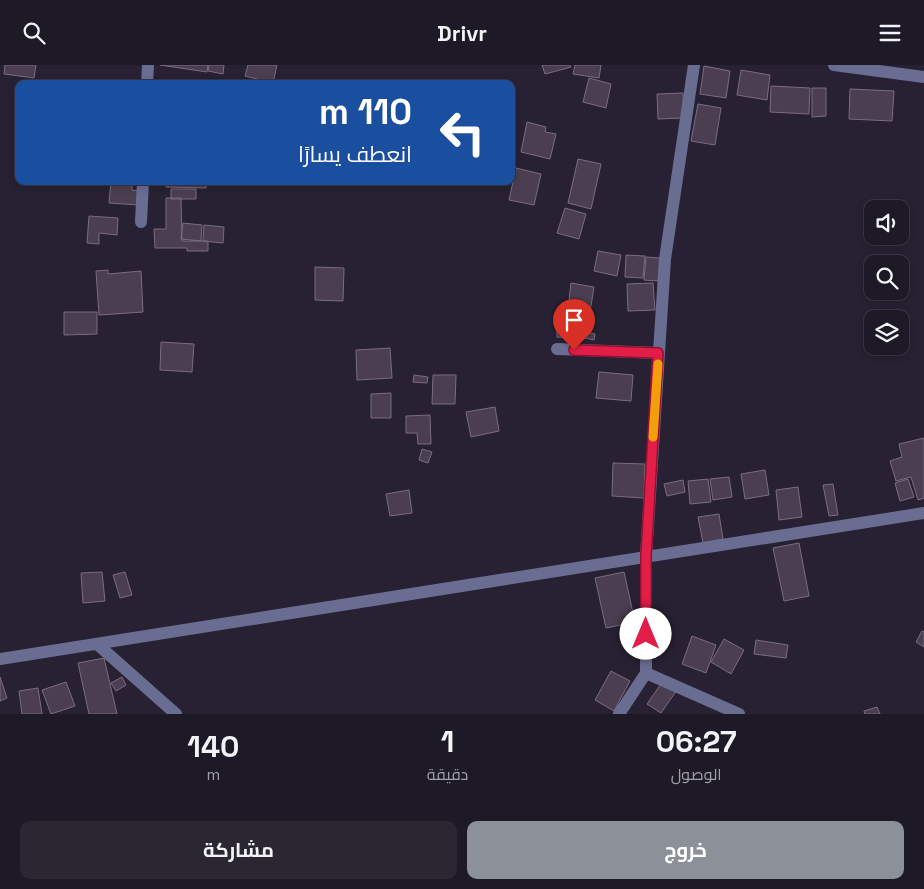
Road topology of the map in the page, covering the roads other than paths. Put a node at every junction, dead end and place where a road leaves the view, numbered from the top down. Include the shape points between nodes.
1 (148, 65) edge
2 (694, 65) edge
3 (834, 65) edge
4 (924, 77) edge
5 (148, 80) edge
6 (143, 185) edge
7 (141, 222) dead end
8 (556, 349) dead end
9 (658, 353) junction
10 (924, 513) edge
11 (646, 556) junction
12 (97, 644) junction
13 (0, 659) edge
14 (646, 673) junction
15 (176, 714) edge
16 (619, 714) edge
17 (739, 714) edge

1 - 5 street
2 - 9 street via 665,259
3 - 4 street
6 - 7 street
8 - 9 street
9 - 11 street
10 - 11 street
11 - 12 street
11 - 14 street
12 - 13 street
12 - 15 street
14 - 16 street
14 - 17 street

